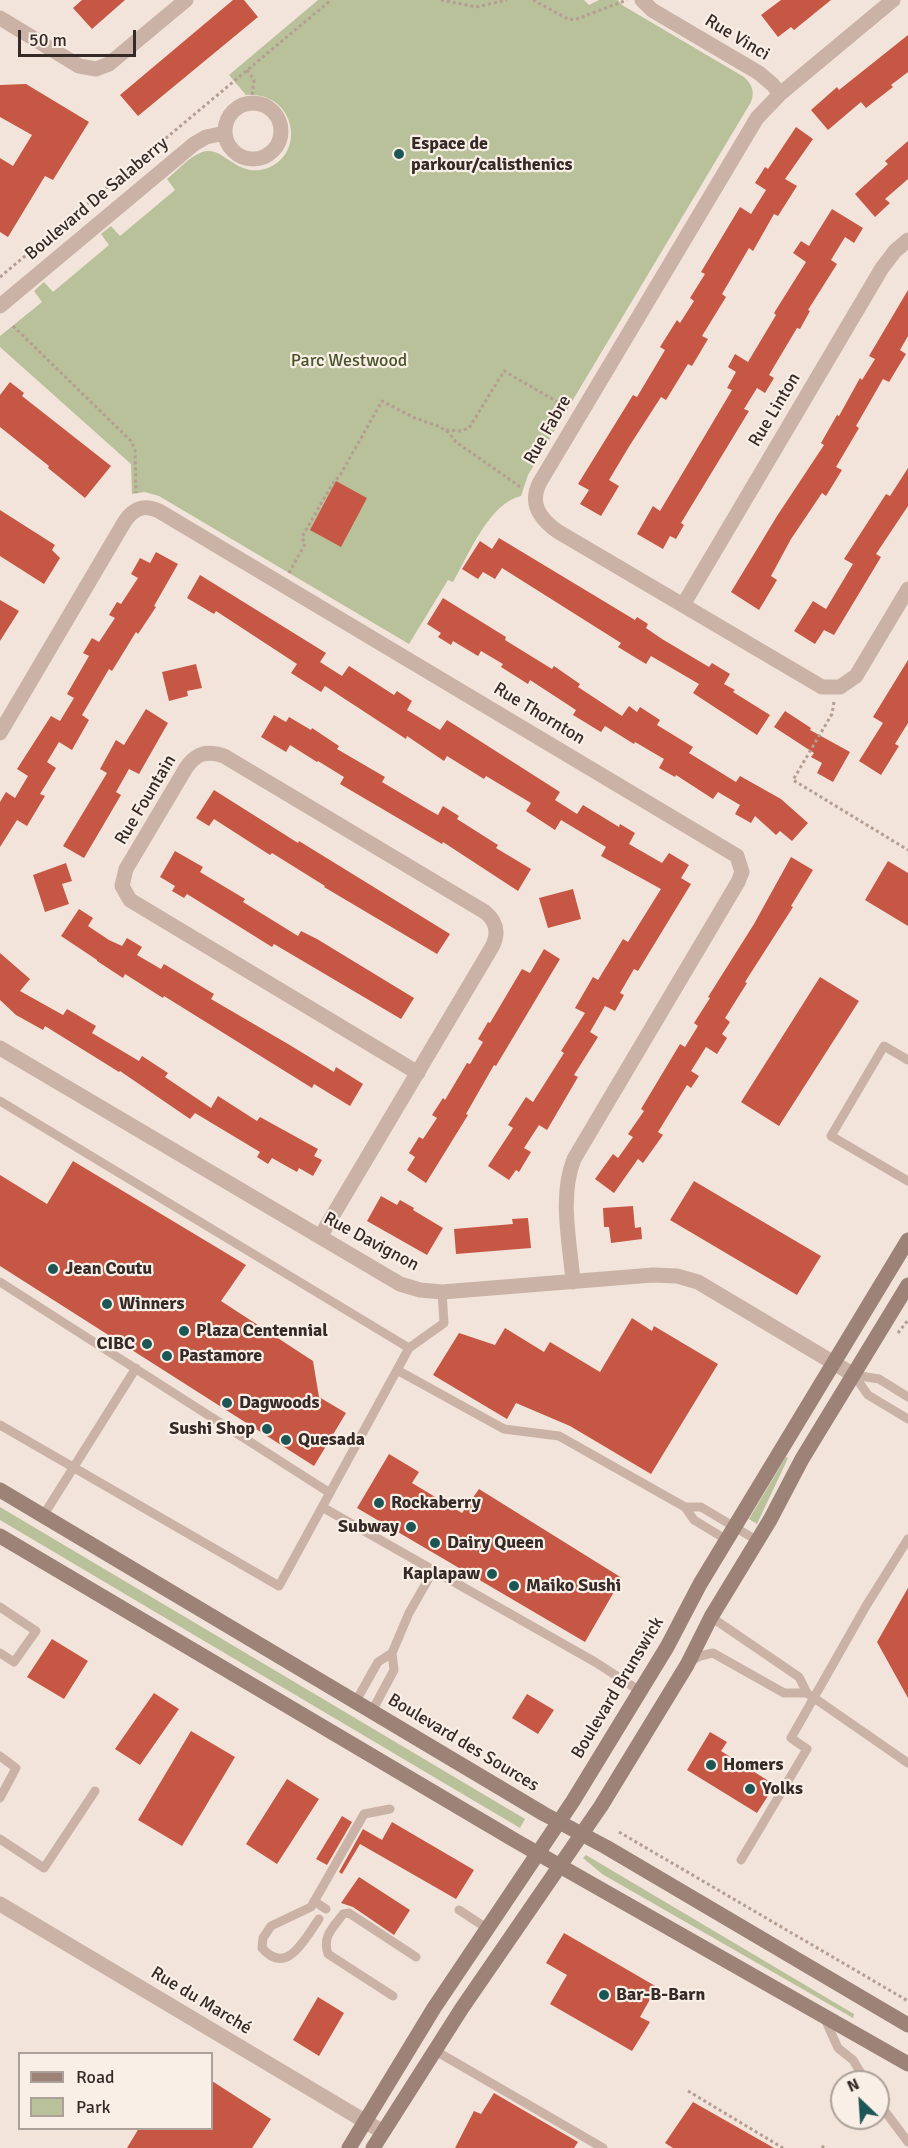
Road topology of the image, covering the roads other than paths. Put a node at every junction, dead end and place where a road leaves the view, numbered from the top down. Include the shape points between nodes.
1 (186, 0) edge
2 (642, 0) edge
3 (893, 0) edge
4 (0, 18) edge
5 (780, 94) junction
6 (225, 133) junction
7 (908, 240) edge
8 (0, 306) edge
9 (908, 589) edge
10 (683, 605) junction
11 (0, 733) edge
12 (0, 1048) edge
13 (908, 1060) edge
14 (418, 1073) junction
15 (0, 1101) edge
16 (908, 1181) edge
17 (320, 1237) junction
18 (908, 1240) edge
19 (0, 1282) edge
20 (573, 1282) junction
21 (908, 1286) edge
22 (442, 1292) junction
23 (409, 1348) junction
24 (833, 1362) junction
25 (136, 1368) junction
26 (398, 1370) junction
27 (854, 1375) junction
28 (908, 1397) edge
29 (908, 1419) edge
30 (0, 1425) edge
31 (73, 1467) junction
32 (0, 1491) edge
33 (330, 1493) junction
34 (322, 1507) junction
35 (685, 1507) junction
36 (43, 1516) junction
37 (731, 1534) junction
38 (0, 1536) edge
39 (908, 1539) edge
40 (758, 1541) junction
41 (433, 1571) junction
42 (0, 1607) edge
43 (711, 1617) junction
44 (0, 1653) edge
45 (392, 1653) junction
46 (687, 1665) junction
47 (640, 1690) junction
48 (811, 1695) junction
49 (356, 1701) junction
50 (372, 1711) junction
51 (0, 1756) edge
52 (908, 1763) edge
53 (95, 1791) dead end
54 (0, 1798) edge
55 (390, 1809) dead end
56 (559, 1822) junction
57 (582, 1835) junction
58 (0, 1839) edge
59 (538, 1854) junction
60 (741, 1860) dead end
61 (560, 1865) junction
62 (314, 1901) junction
63 (0, 1904) edge
64 (326, 1908) dead end
65 (459, 1910) dead end
66 (319, 1919) dead end
67 (488, 1929) junction
68 (416, 1957) dead end
69 (393, 1996) dead end
70 (823, 2015) junction
71 (908, 2025) edge
72 (434, 2050) junction
73 (908, 2064) edge
74 (859, 2070) edge
75 (890, 2118) edge
76 (365, 2122) junction
77 (383, 2132) junction
78 (908, 2142) edge
79 (350, 2148) edge
80 (373, 2148) edge
81 (603, 2148) edge

1 - 4 street via 108,64 96,69 79,66
2 - 5 street, Rue Vinci via 652,10 759,73
3 - 5 street, Rue Fabre
5 - 10 street, Rue Fabre via 750,128 535,493 537,511 556,531
6 - 6 street via 230,115 251,104 263,105 277,116 281,134 266,156 248,159 232,150
6 - 8 street, Boulevard De Salaberry via 194,144
7 - 10 street, Rue Linton via 882,268
9 - 10 street, Rue Fabre via 856,676 835,688 814,684
11 - 20 street, Rue Thornton via 125,521 136,509 148,507 737,856 742,872 738,882 574,1159 567,1190
12 - 17 street, Rue Davignon
13 - 16 lane via 884,1046 831,1136
14 - 14 street, Rue Fountain via 496,940 497,929 491,917 224,756 206,752 196,756 126,869 122,886 130,900
14 - 17 street, Rue Fountain
15 - 23 lane
17 - 22 street, Rue Davignon via 400,1284
18 - 24 main road, Boulevard Brunswick
19 - 25 lane
20 - 22 street, Rue Davignon
20 - 24 street, Rue Davignon via 653,1275 684,1277 727,1298
21 - 27 main road
22 - 23 lane via 444,1323
23 - 26 lane
24 - 27 street, Rue Davignon
24 - 37 main road, Boulevard Brunswick
25 - 31 lane
25 - 33 lane
26 - 33 lane
26 - 35 lane via 504,1429 559,1436
27 - 28 lane via 879,1379
27 - 29 lane via 868,1395
27 - 40 main road
30 - 31 lane
31 - 34 lane via 279,1586
31 - 36 lane
32 - 36 main road, Boulevard des Sources
33 - 34 lane
34 - 41 lane
35 - 37 lane via 694,1520
35 - 37 lane via 701,1507
36 - 49 main road, Boulevard des Sources
37 - 40 lane
37 - 47 main road, Boulevard Brunswick
38 - 59 main road
39 - 48 lane
40 - 43 main road
41 - 45 lane via 408,1613
41 - 47 lane
42 - 44 lane via 36,1631 14,1662
43 - 46 main road
43 - 48 lane via 800,1677
45 - 49 lane via 378,1662
45 - 50 lane via 394,1670
46 - 48 lane via 713,1653 784,1693
46 - 57 main road
47 - 56 main road, Boulevard Brunswick
48 - 52 lane
48 - 60 lane via 791,1738 807,1749
49 - 50 main road, Boulevard des Sources
50 - 56 main road, Boulevard des Sources
51 - 54 lane via 16,1768
53 - 58 lane via 44,1868
55 - 62 lane via 364,1814
56 - 57 main road, Boulevard des Sources
56 - 59 main road, Boulevard Brunswick
57 - 61 main road
57 - 71 main road, Boulevard des Sources
59 - 61 main road
59 - 67 main road, Boulevard Brunswick
61 - 70 main road
61 - 72 main road
62 - 64 lane
62 - 66 lane via 311,1907 271,1926 262,1948 277,1959 293,1955
63 - 76 street, Rue du Marché
65 - 67 lane
67 - 76 main road, Boulevard Brunswick via 434,2008
68 - 69 lane via 349,1913 343,1914 326,1937 328,1954
70 - 73 main road
70 - 74 lane via 838,2048
72 - 77 main road
72 - 81 lane
75 - 78 lane
76 - 77 street, Rue du Marché
76 - 79 main road, Boulevard Brunswick
77 - 80 main road

